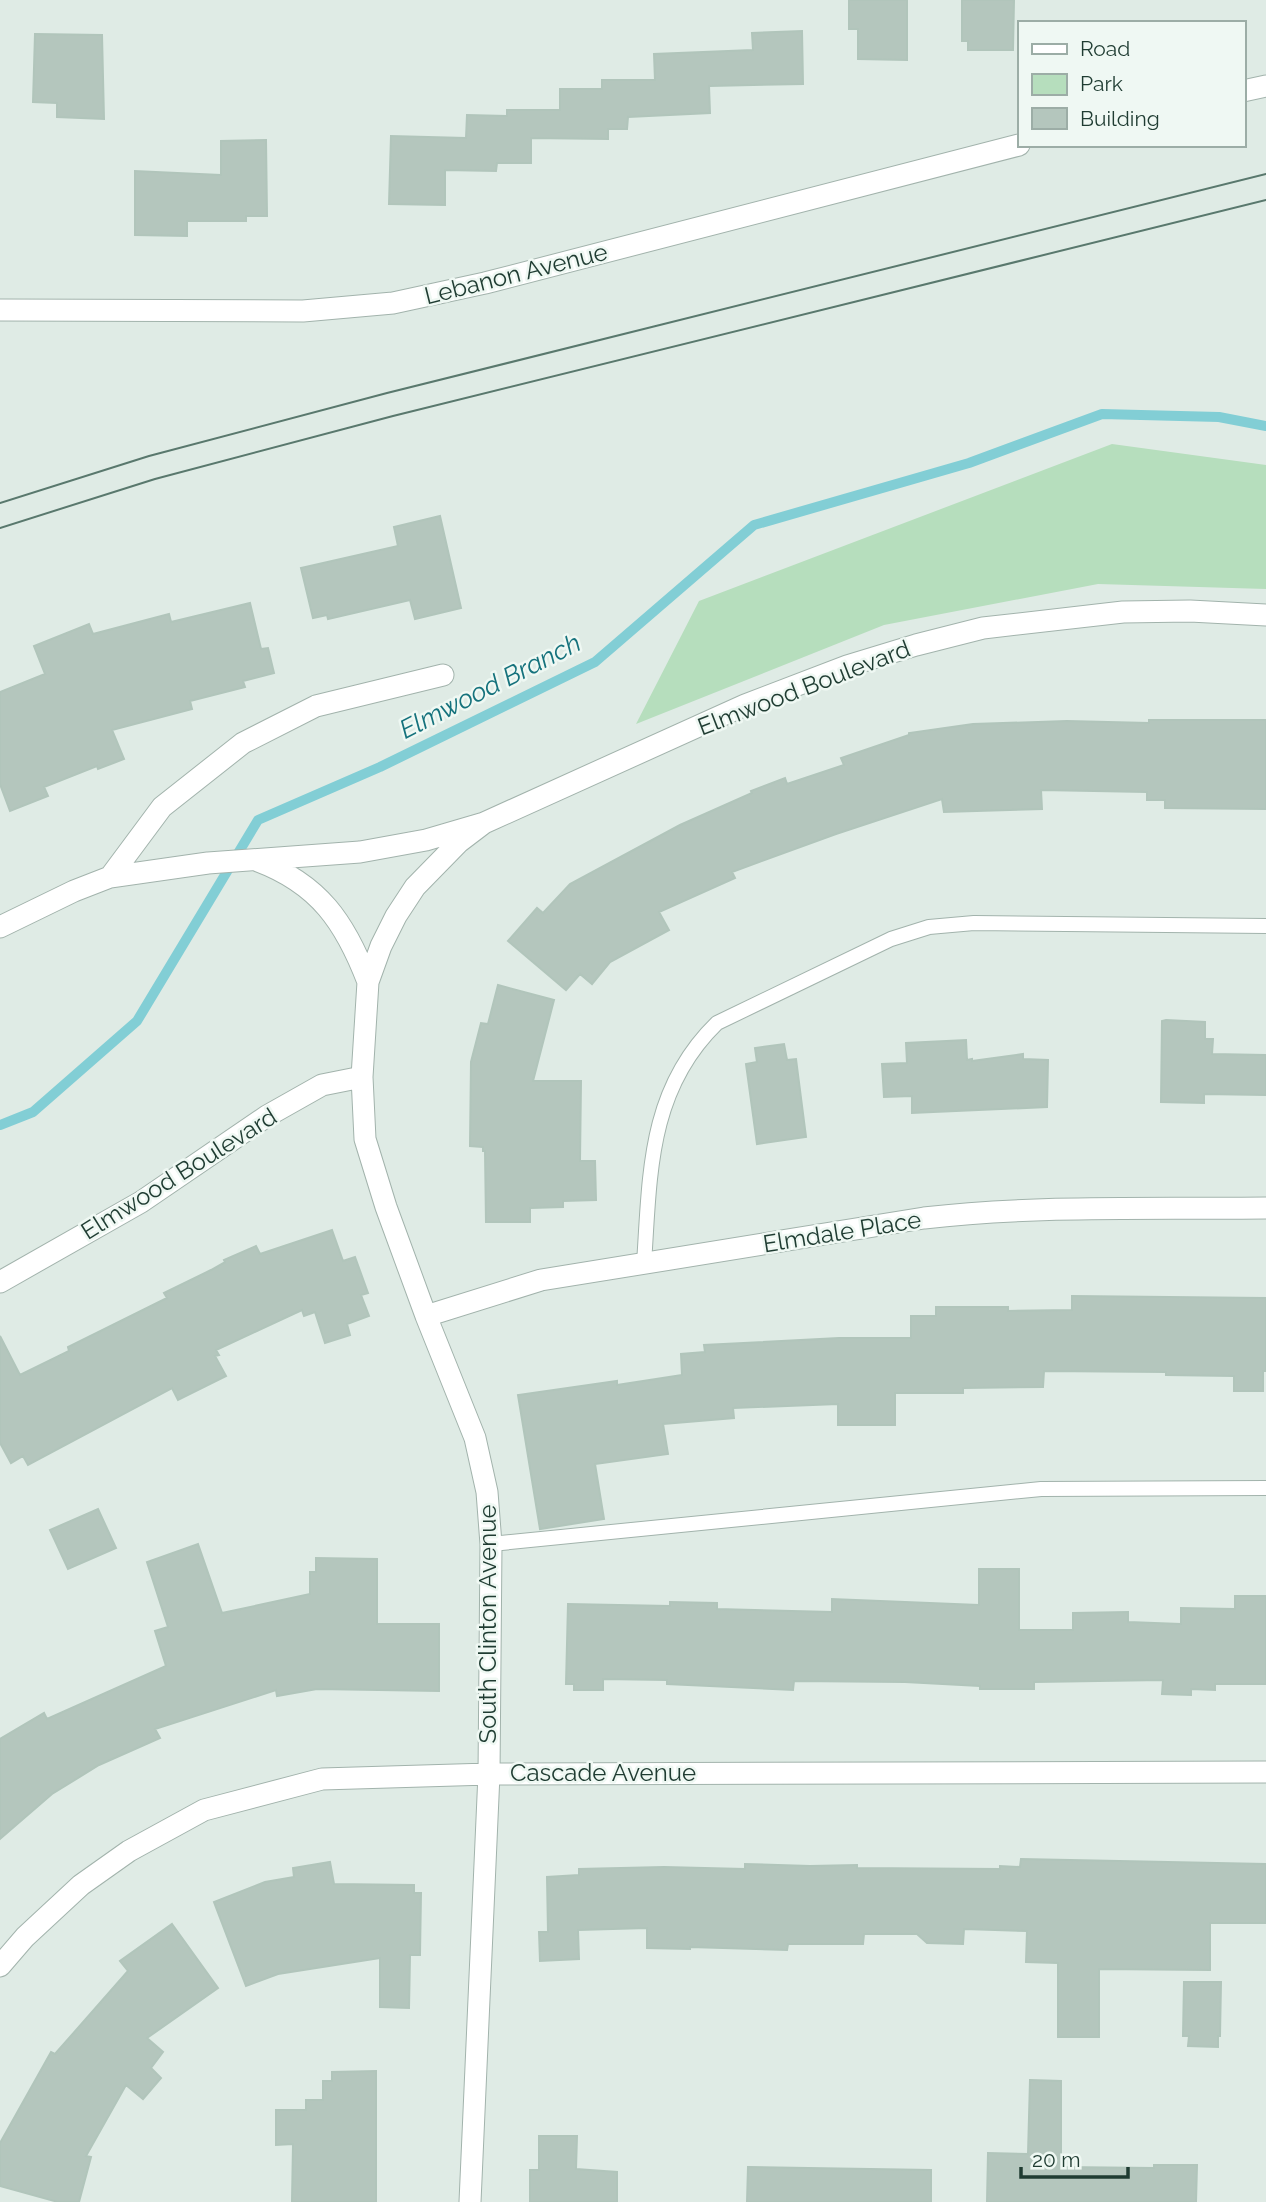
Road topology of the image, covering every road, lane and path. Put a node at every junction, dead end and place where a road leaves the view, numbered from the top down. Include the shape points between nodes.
1 (1266, 86) edge
2 (1245, 91) edge
3 (1018, 145) edge
4 (0, 310) edge
5 (1266, 615) edge
6 (443, 675) dead end
7 (484, 823) junction
8 (253, 859) junction
9 (110, 877) junction
10 (1266, 926) edge
11 (0, 927) edge
12 (368, 982) junction
13 (362, 1077) junction
14 (1266, 1208) edge
15 (644, 1264) junction
16 (0, 1282) edge
17 (426, 1317) junction
18 (1266, 1488) edge
19 (491, 1544) junction
20 (1266, 1772) edge
21 (489, 1774) junction
22 (0, 1966) edge
23 (470, 2202) edge

1 - 2 street
3 - 4 street, Lebanon Avenue via 393,303 303,311
5 - 7 street, Elmwood Boulevard via 1123,612 983,628 916,645 745,705
6 - 9 street via 317,706 243,743 163,807
7 - 8 street, Elmwood Boulevard via 379,850
7 - 12 street, Elmwood Boulevard via 458,842 415,887 381,946
8 - 9 street, Elmwood Boulevard
8 - 12 street via 282,870 318,896 347,935
9 - 11 street, Elmwood Boulevard
10 - 15 lane via 974,923 929,927 891,939 717,1023 697,1042 675,1078 661,1114 650,1171
12 - 13 street, South Clinton Avenue
13 - 16 street, Elmwood Boulevard via 323,1085 267,1116 141,1202
13 - 17 street, South Clinton Avenue via 365,1139
14 - 15 street, Elmdale Place via 980,1212
15 - 17 street, Elmdale Place via 541,1280
17 - 19 street, South Clinton Avenue via 475,1437 487,1492
18 - 19 lane via 1041,1489
19 - 21 street, South Clinton Avenue
20 - 21 street, Cascade Avenue
21 - 22 street, Cascade Avenue via 323,1779 204,1810 129,1851 81,1885
21 - 23 street, South Clinton Avenue

